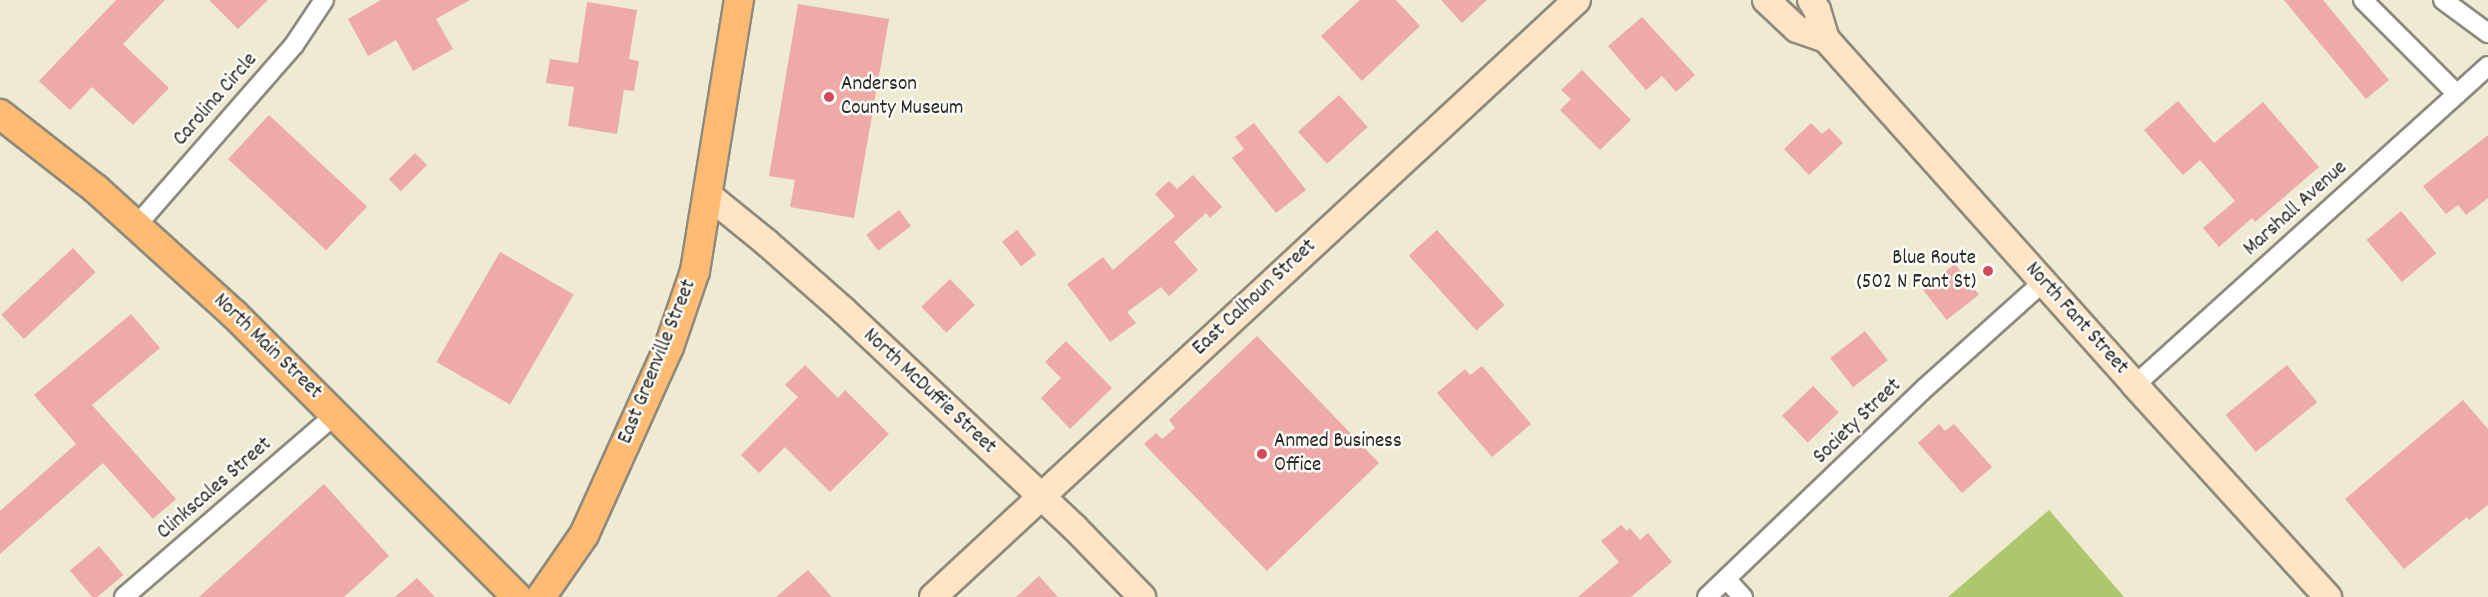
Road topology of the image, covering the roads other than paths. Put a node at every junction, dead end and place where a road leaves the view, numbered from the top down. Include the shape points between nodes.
1 (324, 0) edge
2 (739, 0) edge
3 (1577, 0) edge
4 (1766, 0) edge
5 (1811, 0) edge
6 (2363, 0) edge
7 (2443, 0) edge
8 (2488, 33) edge
9 (1826, 39) junction
10 (2488, 66) edge
11 (2457, 94) junction
12 (0, 114) edge
13 (708, 195) junction
14 (137, 225) junction
15 (2043, 282) junction
16 (2135, 385) junction
17 (336, 414) junction
18 (1041, 496) junction
19 (1726, 579) junction
20 (124, 597) edge
21 (517, 597) edge
22 (541, 597) edge
23 (933, 597) edge
24 (1142, 597) edge
25 (1707, 597) edge
26 (1743, 597) edge
27 (2328, 597) edge

1 - 14 street, Carolina Circle via 294,45
2 - 13 main road, East Greenville Street
3 - 18 street, East Calhoun Street
4 - 9 street, North Fant Street via 1797,29
5 - 9 street, North Fant Street
6 - 11 street
7 - 8 street
9 - 15 street, North Fant Street
10 - 11 street, Marshall Avenue
11 - 16 street, Marshall Avenue
12 - 14 main road, North Main Street
13 - 18 street, North McDuffie Street via 844,311
13 - 22 main road, East Greenville Street via 695,271 669,347 584,535
14 - 17 main road, North Main Street
15 - 16 street, North Fant Street
15 - 19 street, Society Street via 1925,388
16 - 27 street, North Fant Street
17 - 20 street, Clinkscales Street
17 - 21 main road, North Main Street
18 - 23 street, East Calhoun Street
18 - 24 street, North McDuffie Street
19 - 25 street, Society Street
19 - 26 street

